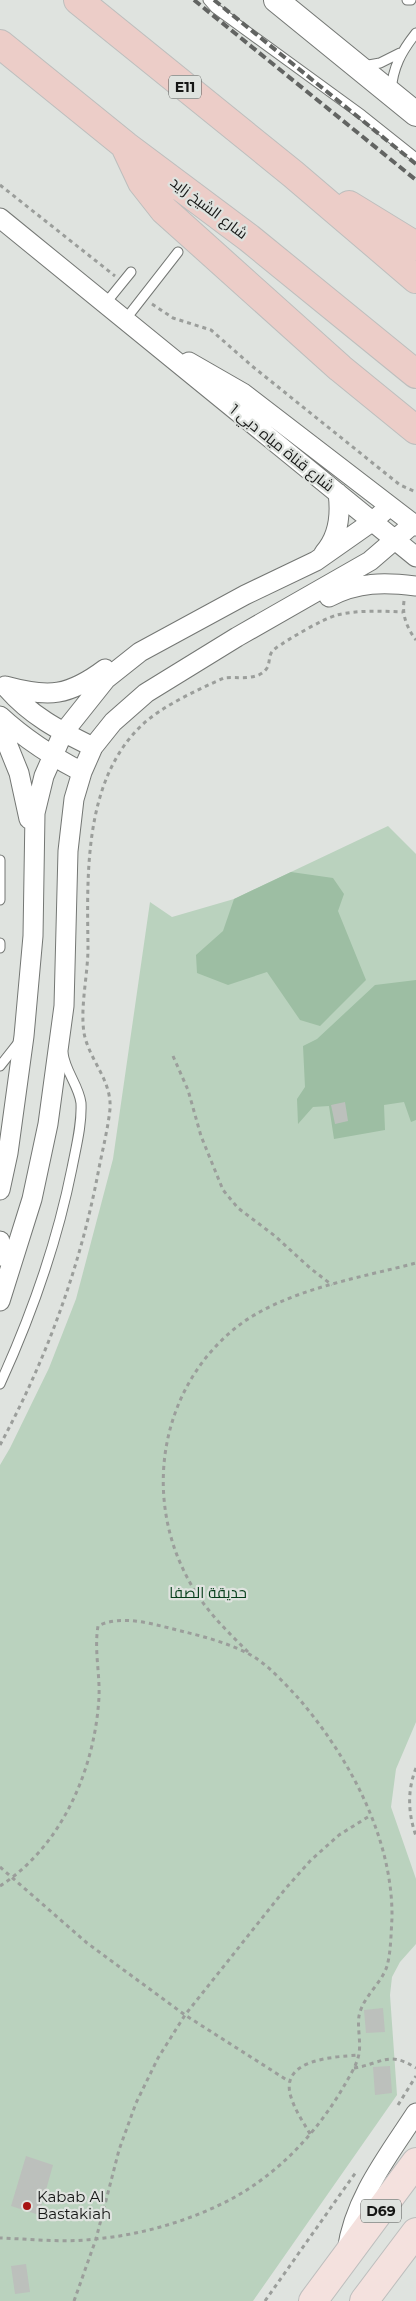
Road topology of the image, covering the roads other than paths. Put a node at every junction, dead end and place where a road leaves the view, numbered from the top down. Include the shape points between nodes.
1 (78, 0) edge
2 (208, 0) edge
3 (276, 0) edge
4 (407, 0) edge
5 (411, 0) edge
6 (416, 34) edge
7 (0, 44) edge
8 (400, 53) junction
9 (358, 67) junction
10 (391, 93) junction
11 (416, 114) edge
12 (126, 146) junction
13 (416, 158) edge
14 (293, 174) junction
15 (0, 218) edge
16 (416, 246) edge
17 (178, 252) dead end
18 (131, 272) dead end
19 (416, 279) edge
20 (105, 304) junction
21 (125, 321) junction
22 (148, 339) junction
23 (416, 374) edge
24 (416, 430) edge
25 (338, 493) junction
26 (390, 506) junction
27 (373, 521) junction
28 (414, 525) edge
29 (395, 541) junction
30 (416, 557) edge
31 (316, 561) junction
32 (411, 586) edge
33 (251, 629) junction
34 (140, 652) junction
35 (3, 682) edge
36 (0, 716) edge
37 (0, 726) edge
38 (63, 733) junction
39 (93, 747) junction
40 (52, 757) junction
41 (82, 772) junction
42 (33, 854) junction
43 (0, 860) edge
44 (0, 900) edge
45 (0, 943) edge
46 (0, 948) edge
47 (61, 1029) junction
48 (24, 1036) junction
49 (0, 1066) edge
50 (0, 1190) edge
51 (0, 1241) edge
52 (0, 1256) edge
53 (0, 1302) edge
54 (0, 1384) edge
55 (416, 2113) edge
56 (416, 2162) edge
57 (416, 2232) edge
58 (346, 2259) junction
59 (313, 2301) edge
60 (364, 2301) edge

1 - 14 highway, E11
2 - 13 lane via 214,8
3 - 9 street
4 - 5 lane
6 - 8 lane
7 - 12 highway, شارع الشيخ زايد
8 - 9 lane via 380,63
8 - 10 lane
9 - 10 street
10 - 11 street
12 - 23 highway, شارع الشيخ زايد via 249,238
12 - 24 highway via 142,182 164,210 333,361
14 - 16 highway
14 - 19 highway, E11
15 - 20 street, شارع قناة مياه دبي 1
17 - 21 lane
18 - 20 lane
20 - 21 street, شارع قناة مياه دبي 1
21 - 22 street, شارع قناة مياه دبي 1
22 - 25 street, شارع قناة مياه دبي 1
22 - 26 street, شارع قناة مياه دبي 1 via 243,393
25 - 27 street, شارع قناة مياه دبي 1
25 - 31 street via 340,508 334,538
26 - 27 street
26 - 28 street, شارع قناة مياه دبي 1
27 - 29 street, شارع قناة مياه دبي 1
27 - 31 street
28 - 29 street
29 - 30 street, شارع قناة مياه دبي 1
29 - 33 street via 370,561
31 - 34 street
32 - 33 street via 385,583 357,585 264,630
33 - 39 street via 146,692 113,722
34 - 35 street via 118,659 89,681 62,693 45,695
34 - 38 street via 101,686
35 - 38 street via 27,709
36 - 40 street
37 - 42 street via 24,790
38 - 39 street
38 - 40 street
39 - 41 street
40 - 41 street
40 - 42 street via 35,813
41 - 47 street via 74,799 68,851 66,970
42 - 48 street via 33,936
43 - 44 lane
45 - 46 lane
47 - 53 street via 48,1124 32,1199
47 - 54 lane via 64,1058 81,1102 78,1138 47,1270 25,1330
48 - 49 lane
48 - 50 street via 10,1144
51 - 52 street
55 - 58 street via 358,2208 349,2234
56 - 58 main road, D69
57 - 60 main road, D69
58 - 59 main road, D69

